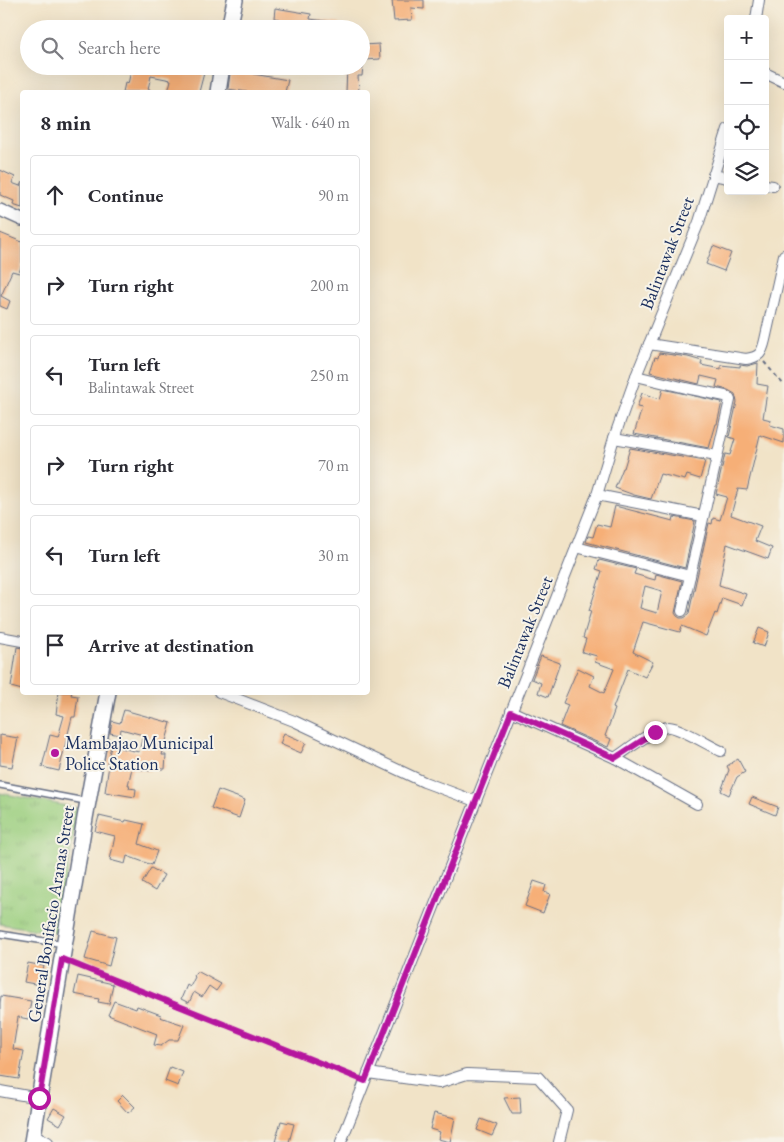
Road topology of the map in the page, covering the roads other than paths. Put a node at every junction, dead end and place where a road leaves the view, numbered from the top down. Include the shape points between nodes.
1 (235, 0) edge
2 (759, 0) edge
3 (757, 15) edge
4 (231, 20) edge
5 (221, 75) edge
6 (769, 75) edge
7 (784, 82) edge
8 (218, 90) edge
9 (724, 142) edge
10 (714, 175) junction
11 (724, 177) edge
12 (0, 210) edge
13 (20, 219) edge
14 (784, 255) edge
15 (649, 344) junction
16 (636, 376) junction
17 (614, 438) junction
18 (717, 456) junction
19 (596, 494) junction
20 (704, 516) junction
21 (576, 547) junction
22 (690, 576) junction
23 (682, 611) dead end
24 (0, 637) edge
25 (20, 641) edge
26 (107, 695) edge
27 (227, 695) edge
28 (511, 712) junction
29 (721, 751) dead end
30 (615, 758) junction
31 (0, 785) edge
32 (88, 802) junction
33 (475, 802) junction
34 (697, 804) dead end
35 (0, 934) edge
36 (63, 952) junction
37 (367, 1077) junction
38 (0, 1091) edge
39 (39, 1098) junction
40 (33, 1138) edge
41 (48, 1142) edge
42 (341, 1142) edge
43 (559, 1142) edge

1 - 4 main road
2 - 3 street
5 - 8 main road
6 - 7 street
9 - 10 street, Balintawak Street
10 - 11 street
10 - 15 street, Balintawak Street via 699,222
12 - 13 street
14 - 15 street via 765,340 758,356 746,358
15 - 16 street, Balintawak Street
16 - 17 street, Balintawak Street
16 - 18 street via 729,398
17 - 18 street
17 - 19 street, Balintawak Street
18 - 20 street
19 - 20 street
19 - 21 street, Balintawak Street
20 - 22 street
21 - 22 street
21 - 28 street, Balintawak Street
22 - 23 street
24 - 25 street
26 - 32 main road, General Bonifacio Aranas Street
27 - 33 street via 294,721 424,782
28 - 30 street
28 - 33 street, Balintawak Street
29 - 30 street via 670,727 655,732
30 - 34 street
31 - 32 lane
32 - 36 main road, General Bonifacio Aranas Street
33 - 37 street, Balintawak Street
35 - 36 lane
36 - 39 main road, General Bonifacio Aranas Street
37 - 42 street, Balintawak Street
37 - 43 street via 439,1083 467,1074 538,1077 567,1110
38 - 39 street
39 - 40 main road, General Bonifacio Aranas Street
40 - 41 street

